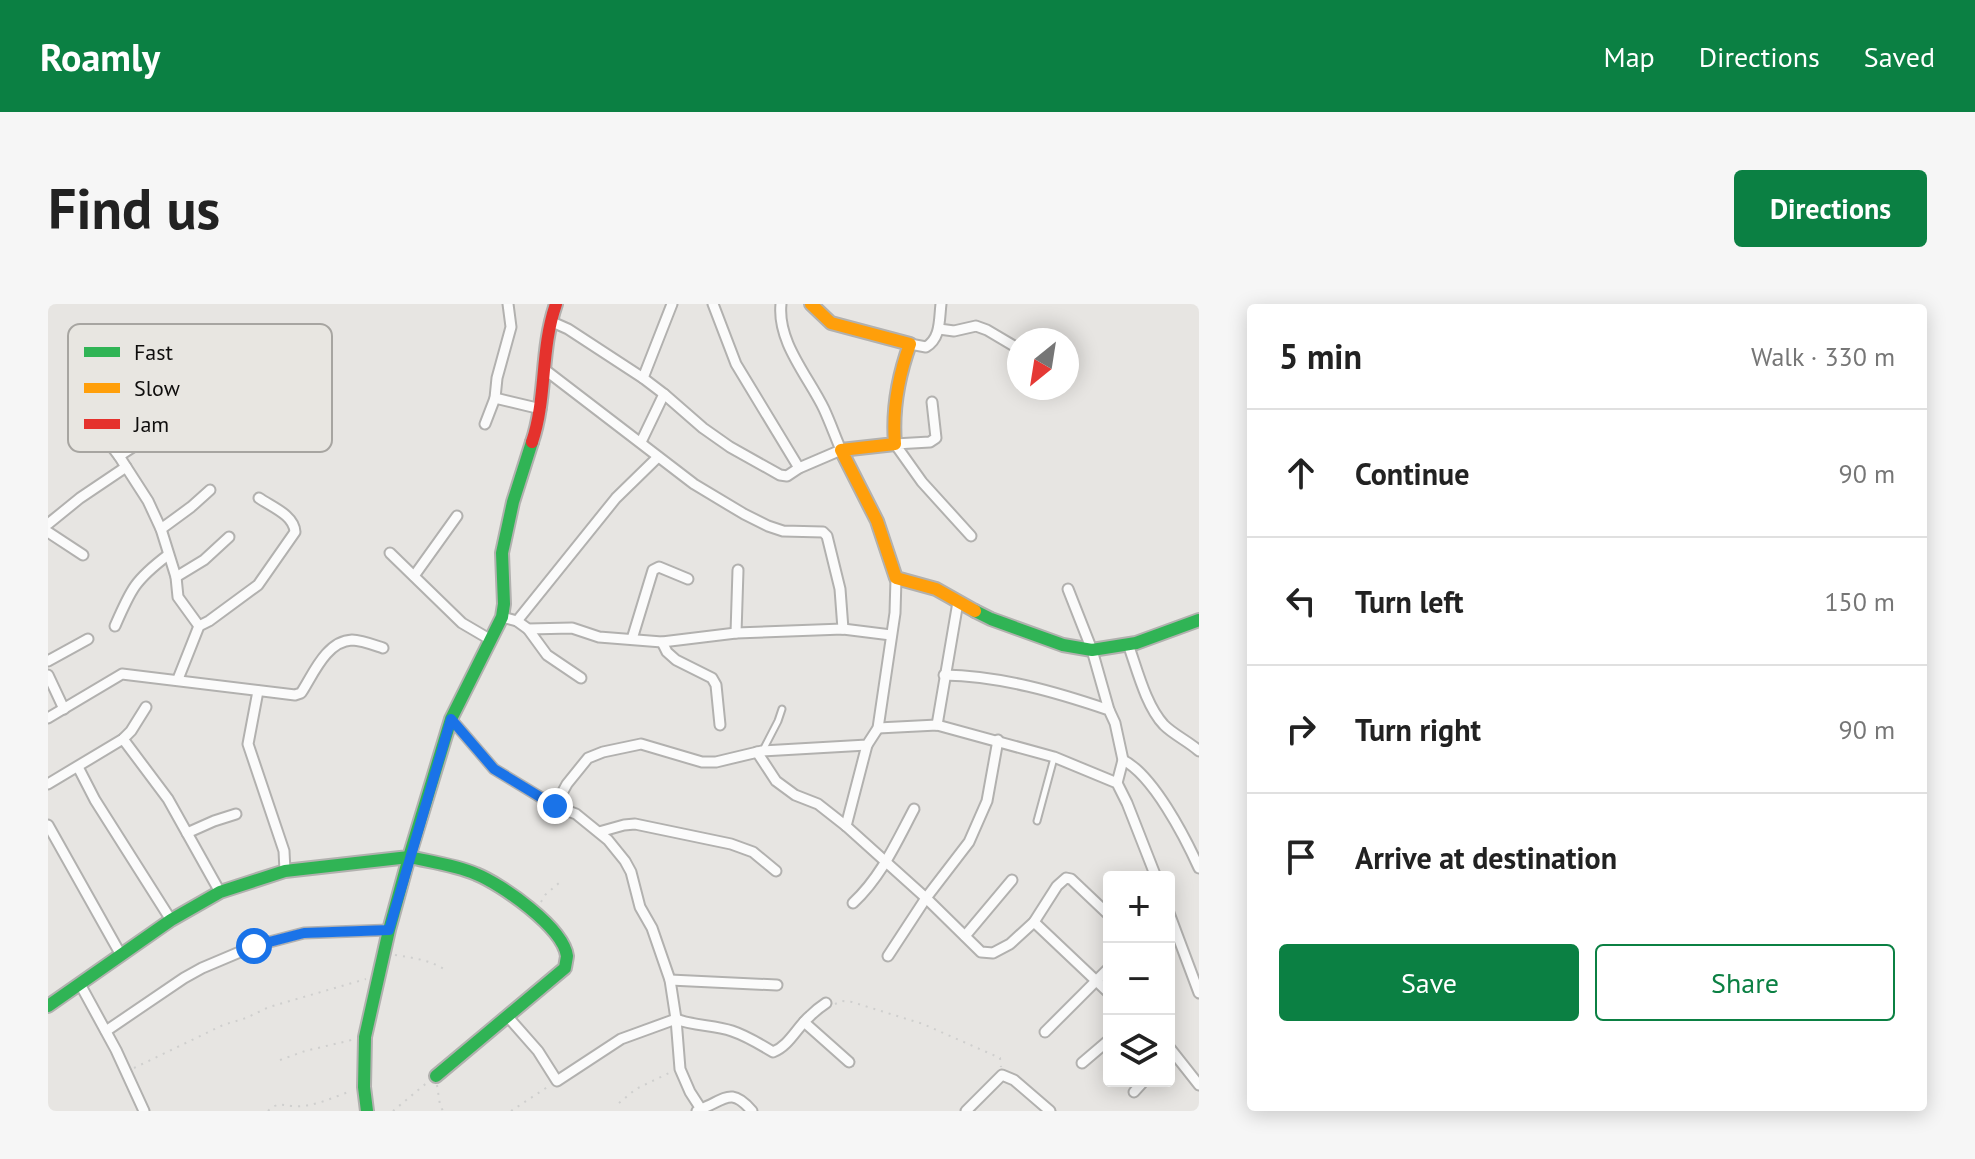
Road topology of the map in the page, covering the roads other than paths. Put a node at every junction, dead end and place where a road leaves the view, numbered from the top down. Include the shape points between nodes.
1 (508, 304) edge
2 (556, 304) edge
3 (672, 304) edge
4 (713, 304) edge
5 (781, 304) edge
6 (811, 304) edge
7 (941, 304) edge
8 (550, 321) junction
9 (939, 329) junction
10 (1007, 342) edge
11 (910, 344) junction
12 (544, 369) junction
13 (643, 378) junction
14 (664, 394) junction
15 (495, 398) junction
16 (932, 402) dead end
17 (541, 409) junction
18 (485, 424) dead end
19 (641, 442) junction
20 (895, 444) junction
21 (841, 450) junction
22 (116, 452) edge
23 (125, 452) edge
24 (119, 456) junction
25 (658, 457) junction
26 (126, 467) junction
27 (799, 468) junction
28 (210, 490) dead end
29 (259, 498) dead end
30 (457, 516) dead end
31 (48, 524) edge
32 (161, 529) junction
33 (48, 532) edge
34 (971, 536) dead end
35 (229, 537) dead end
36 (390, 553) dead end
37 (83, 555) dead end
38 (168, 555) junction
39 (738, 570) dead end
40 (414, 576) junction
41 (176, 577) junction
42 (896, 578) junction
43 (688, 579) dead end
44 (1068, 589) dead end
45 (958, 602) junction
46 (502, 617) junction
47 (1199, 620) edge
48 (517, 621) junction
49 (115, 626) dead end
50 (199, 626) junction
51 (528, 629) junction
52 (843, 629) junction
53 (736, 633) junction
54 (891, 635) junction
55 (88, 639) dead end
56 (632, 639) junction
57 (491, 640) junction
58 (662, 642) junction
59 (1128, 644) junction
60 (383, 648) dead end
61 (1092, 650) junction
62 (48, 661) edge
63 (48, 675) edge
64 (944, 675) junction
65 (581, 678) dead end
66 (178, 679) junction
67 (258, 691) junction
68 (146, 707) dead end
69 (64, 709) junction
70 (782, 709) dead end
71 (1109, 710) junction
72 (48, 718) edge
73 (451, 719) junction
74 (720, 725) dead end
75 (937, 725) junction
76 (878, 728) junction
77 (123, 739) junction
78 (998, 740) junction
79 (867, 745) junction
80 (1199, 751) edge
81 (760, 752) junction
82 (1054, 757) junction
83 (1123, 760) junction
84 (78, 767) junction
85 (1117, 783) junction
86 (48, 784) edge
87 (555, 806) junction
88 (914, 809) dead end
89 (236, 814) dead end
90 (1037, 821) dead end
91 (48, 825) edge
92 (846, 826) junction
93 (599, 832) junction
94 (187, 833) junction
95 (409, 857) junction
96 (886, 862) junction
97 (1199, 868) edge
98 (285, 871) junction
99 (776, 871) dead end
100 (1154, 871) edge
101 (1012, 880) dead end
102 (220, 892) junction
103 (926, 898) junction
104 (853, 903) dead end
105 (1103, 909) edge
106 (171, 920) junction
107 (1034, 922) junction
108 (1175, 929) edge
109 (389, 930) junction
110 (965, 936) junction
111 (121, 955) junction
112 (888, 956) dead end
113 (1103, 973) edge
114 (670, 980) junction
115 (1095, 980) junction
116 (80, 984) junction
117 (777, 985) dead end
118 (1103, 987) edge
119 (1199, 993) edge
120 (826, 1003) road end
121 (48, 1006) edge
122 (508, 1017) junction
123 (676, 1019) junction
124 (804, 1022) junction
125 (106, 1031) junction
126 (1045, 1032) dead end
127 (1103, 1045) edge
128 (1175, 1057) edge
129 (849, 1062) dead end
130 (1082, 1063) dead end
131 (436, 1076) road end
132 (1199, 1085) edge
133 (1139, 1087) edge
134 (1134, 1092) dead end
135 (700, 1110) edge
136 (1048, 1110) edge
137 (144, 1111) edge
138 (367, 1111) edge
139 (752, 1111) edge
140 (966, 1111) edge

1 - 15 street via 511,327
2 - 8 street
3 - 13 street
4 - 27 street via 736,364
5 - 21 street via 780,322 788,344
6 - 11 street via 831,323
7 - 9 street
8 - 12 street
8 - 13 street
9 - 10 street via 976,326
9 - 11 street via 926,347
11 - 20 street via 893,408
12 - 17 street
12 - 19 street
13 - 14 street
14 - 19 street
14 - 27 street via 744,456 780,475
15 - 17 street
15 - 18 street
16 - 20 street via 936,438
17 - 46 street via 502,553
19 - 25 street
20 - 21 street
20 - 34 street
21 - 27 street
21 - 42 street via 877,521
22 - 24 street
23 - 24 street
24 - 26 street
25 - 48 street via 616,498
25 - 52 street via 768,526 823,532 840,589
26 - 31 street
26 - 32 street
28 - 32 street
29 - 50 street via 292,520 295,532 258,585
30 - 40 street
32 - 38 street
33 - 37 street
35 - 41 street
36 - 40 street
38 - 41 street
38 - 49 street via 133,586
39 - 53 street
40 - 57 street via 462,623
41 - 50 street via 178,597
42 - 45 street via 936,589
42 - 54 street
43 - 56 street via 659,567 653,570
44 - 61 street
45 - 61 street via 1025,632
45 - 64 street
46 - 48 street
46 - 57 street
47 - 59 street
48 - 51 street
50 - 66 street
51 - 56 street via 572,628
51 - 65 street via 547,655
52 - 53 street
52 - 54 street
53 - 58 street
54 - 76 street
55 - 62 street
56 - 58 street
57 - 73 street
58 - 74 street via 676,660 712,678
59 - 61 street
59 - 80 street via 1153,710
60 - 67 street via 352,640 336,645 301,693
61 - 71 street
63 - 69 street
64 - 71 street via 1036,688
64 - 75 street
66 - 67 street
66 - 69 street via 122,674
67 - 98 street via 248,744 284,851
68 - 77 street
69 - 72 street
70 - 81 lane
71 - 83 street
73 - 87 street via 494,769
73 - 95 street
75 - 76 street
75 - 78 street
76 - 79 street
77 - 84 street
77 - 94 street
78 - 82 street
78 - 103 street via 987,801 969,842
79 - 81 street
79 - 92 street
81 - 87 street via 702,762 641,744 603,752 588,758
81 - 92 street via 776,781
82 - 85 street
82 - 90 lane
83 - 85 street
83 - 97 street via 1149,781
84 - 86 street
84 - 106 street
85 - 100 street
87 - 93 street
88 - 96 street
89 - 94 street
91 - 111 street
92 - 96 street
93 - 99 street via 635,824 731,844 753,852
93 - 114 street via 631,872
94 - 102 street
95 - 98 street
95 - 109 street
95 - 122 street via 478,875 513,894 552,930 567,955 565,968
96 - 103 street
96 - 104 street
98 - 102 street
101 - 110 street
102 - 106 street
103 - 110 street
103 - 112 street
105 - 107 street via 1066,878
106 - 111 street
107 - 110 street via 993,953 981,952
107 - 115 street
108 - 119 street
109 - 125 street via 304,933 254,946 184,978
109 - 138 street via 365,1037
111 - 116 street
113 - 115 street
114 - 117 street
114 - 123 street
115 - 118 street
115 - 126 street
116 - 121 street
116 - 125 street
120 - 124 street
122 - 123 street via 557,1081 621,1039
122 - 131 street
123 - 124 street via 732,1031 773,1052
123 - 135 street via 680,1069
124 - 129 street
125 - 137 street
127 - 130 street
128 - 132 street
133 - 134 street
135 - 139 street via 730,1096
136 - 140 street via 1002,1075

